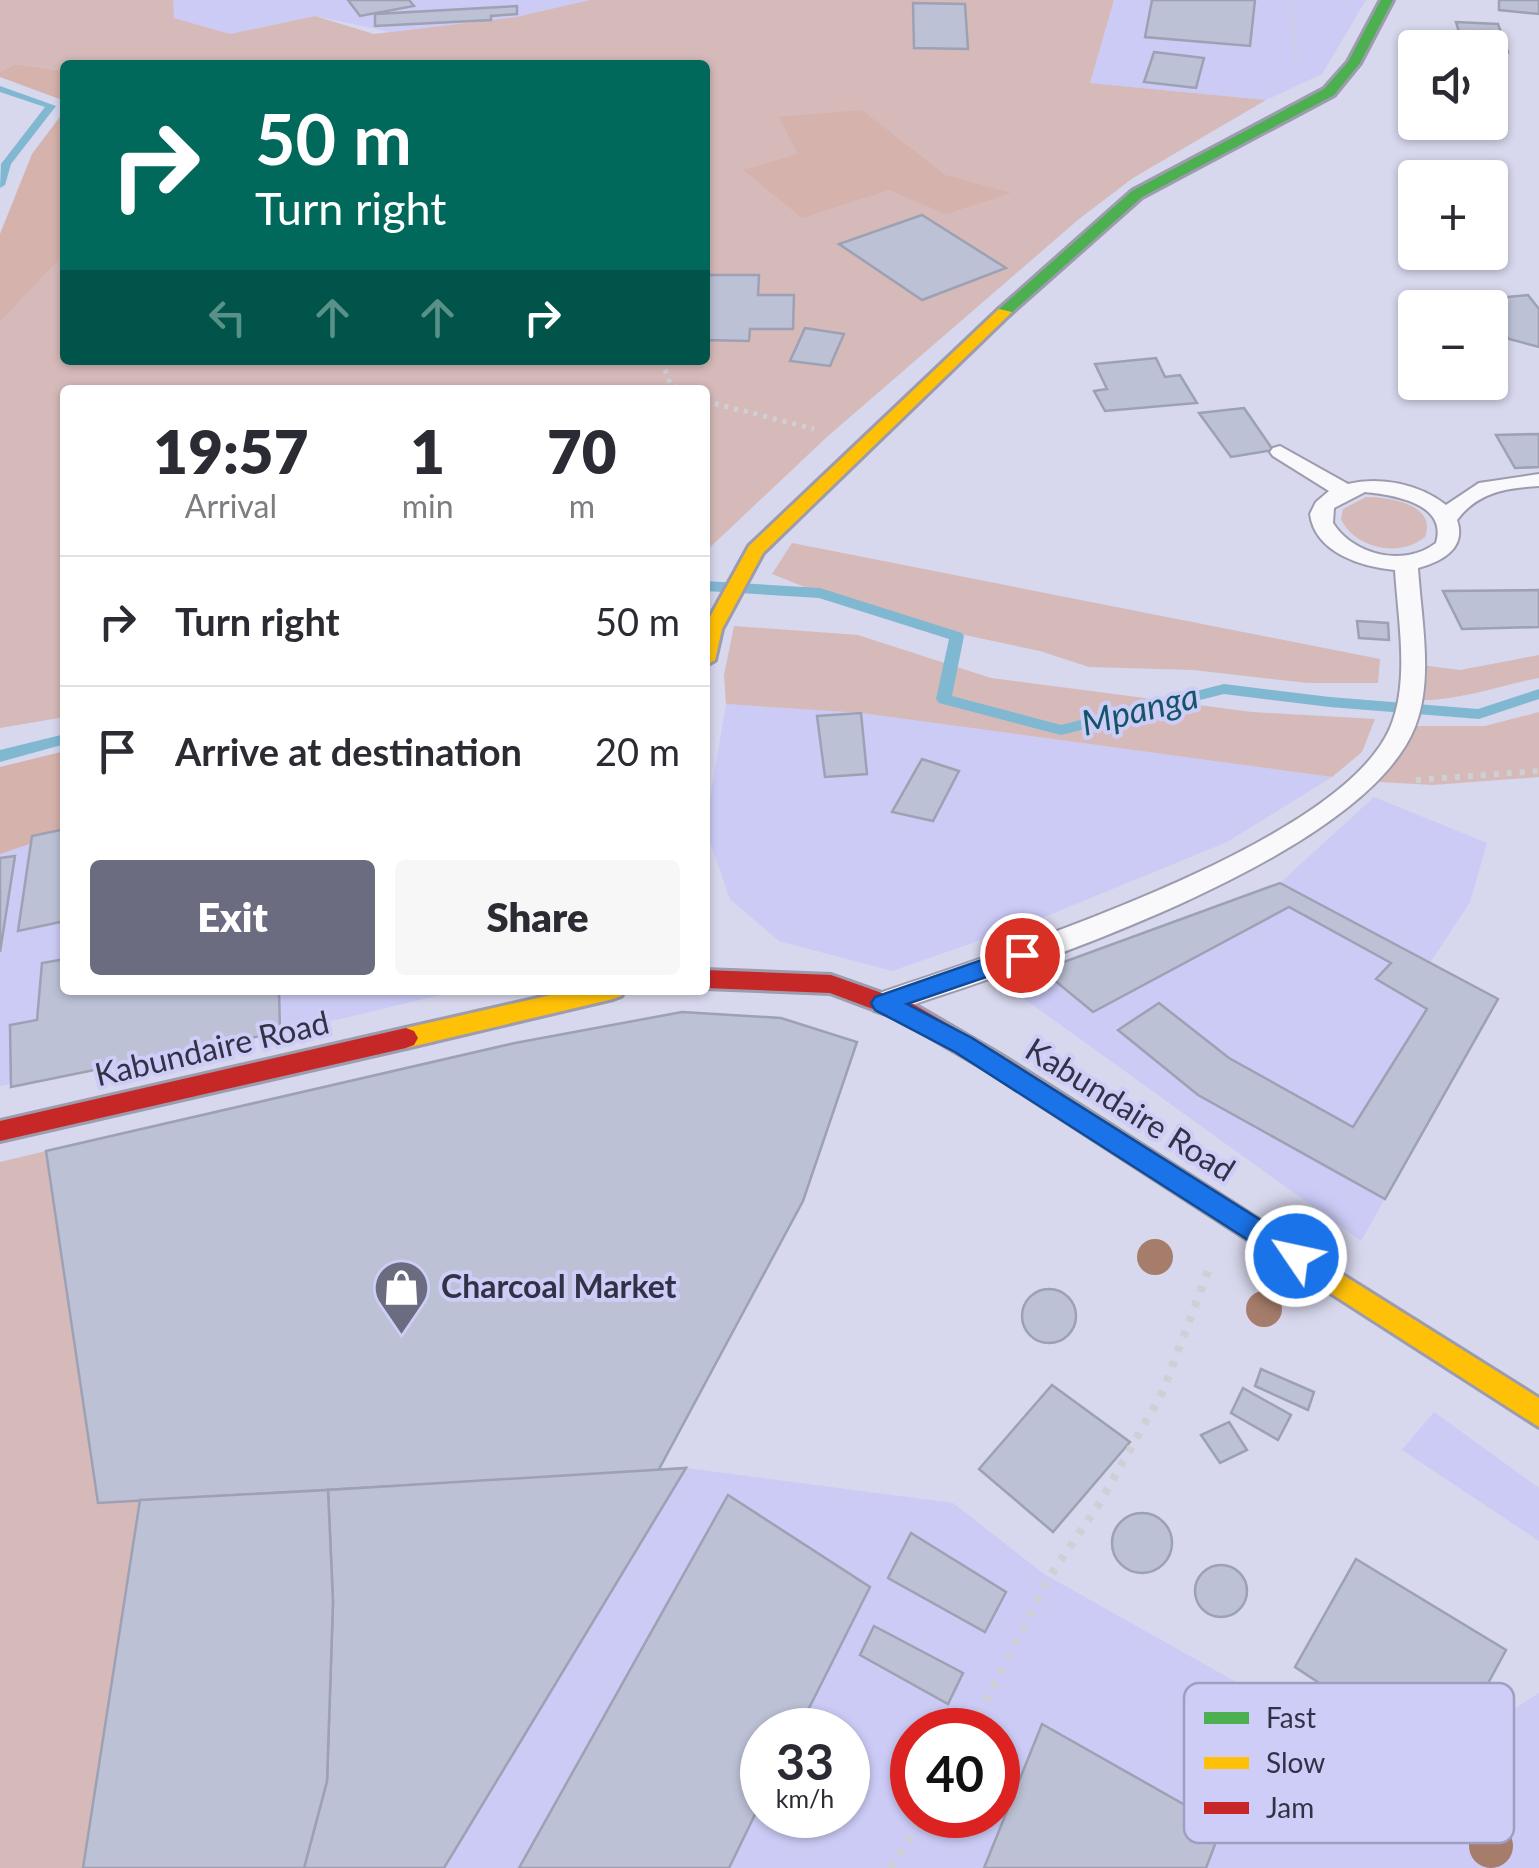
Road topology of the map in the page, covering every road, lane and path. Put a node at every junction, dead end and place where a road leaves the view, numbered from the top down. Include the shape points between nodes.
1 (1386, 0) edge
2 (710, 402) edge
3 (869, 440) junction
4 (1280, 452) dead end
5 (1539, 480) edge
6 (1344, 490) junction
7 (1446, 520) junction
8 (1406, 562) junction
9 (710, 640) edge
10 (1539, 770) edge
11 (1362, 781) junction
12 (710, 980) edge
13 (591, 995) edge
14 (883, 1003) junction
15 (0, 1130) edge
16 (1236, 1216) junction
17 (1539, 1414) edge
18 (982, 1708) edge
19 (910, 1838) edge
20 (890, 1868) edge

1 - 3 street via 1354,63 1329,92 1137,194
2 - 3 path
3 - 9 street via 755,550
4 - 6 lane
5 - 7 lane via 1480,488
6 - 7 lane via 1401,491
6 - 8 lane via 1320,512 1334,541 1368,558
7 - 8 lane via 1450,535 1444,548
8 - 11 lane via 1410,684 1404,725
10 - 11 path
11 - 14 lane via 1304,829 1188,884 1022,955
12 - 14 street, Kabundaire Road via 808,981
13 - 15 street, Kabundaire Road
14 - 16 street, Kabundaire Road via 964,1045
16 - 17 street, Kabundaire Road
16 - 18 path via 1201,1284 1163,1390 1050,1576
19 - 20 path

